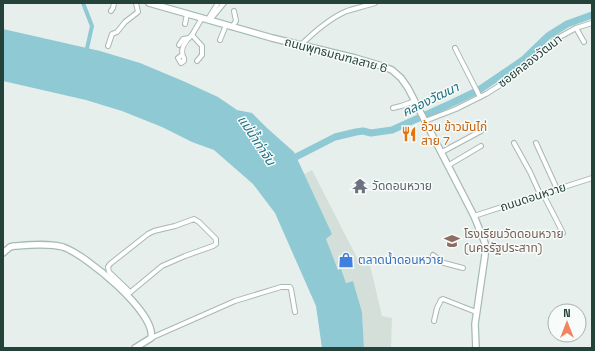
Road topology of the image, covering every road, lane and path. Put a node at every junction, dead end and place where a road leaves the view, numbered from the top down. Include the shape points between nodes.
1 (114, 3) edge
2 (136, 3) edge
3 (149, 3) edge
4 (218, 3) edge
5 (224, 3) edge
6 (375, 3) edge
7 (160, 5) edge
8 (111, 11) dead end
9 (234, 11) dead end
10 (188, 14) junction
11 (207, 19) junction
12 (592, 23) edge
13 (185, 24) dead end
14 (229, 26) junction
15 (576, 28) junction
16 (190, 36) junction
17 (220, 40) dead end
18 (584, 42) dead end
19 (179, 45) dead end
20 (301, 45) junction
21 (108, 46) dead end
22 (455, 48) dead end
23 (182, 55) dead end
24 (197, 60) dead end
25 (478, 95) junction
26 (415, 101) junction
27 (393, 108) dead end
28 (423, 117) junction
29 (481, 131) dead end
30 (514, 143) dead end
31 (536, 143) dead end
32 (481, 146) dead end
33 (442, 152) junction
34 (448, 165) junction
35 (592, 178) edge
36 (557, 189) junction
37 (541, 194) junction
38 (474, 216) junction
39 (563, 233) dead end
40 (3, 253) edge
41 (433, 255) dead end
42 (463, 268) dead end
43 (129, 294) junction
44 (295, 312) dead end
45 (476, 312) junction
46 (434, 321) dead end
47 (151, 338) junction
48 (135, 348) edge
49 (476, 348) edge

1 - 8 street
2 - 21 street via 138,12 125,22 118,32 112,34
3 - 7 main road, ถนนพุทธมณฑลสาย 6
4 - 11 street
5 - 11 street
6 - 20 street via 332,20
7 - 10 main road, ถนนพุทธมณฑลสาย 6
9 - 14 street via 236,21
10 - 11 main road, ถนนพุทธมณฑลสาย 6
10 - 13 street
11 - 14 main road, ถนนพุทธมณฑลสาย 6
11 - 16 street
12 - 15 street, ซอยคลองวัฒนา
14 - 17 street
14 - 20 main road, ถนนพุทธมณฑลสาย 6
15 - 18 street
15 - 25 street, ซอยคลองวัฒนา via 546,47 502,84
16 - 19 street via 183,39
16 - 23 street via 182,49
16 - 24 street via 202,46 202,55
20 - 26 main road, ถนนพุทธมณฑลสาย 6 via 392,70 401,78
22 - 25 street
25 - 28 street, ซอยคลองวัฒนา via 456,109
26 - 27 street
26 - 28 main road, ถนนพุทธมณฑลสาย 6
28 - 33 main road, ถนนพุทธมณฑลสาย 6
29 - 33 street
30 - 37 street
31 - 36 street
32 - 34 street
33 - 34 main road, ถนนพุทธมณฑลสาย 6
34 - 38 main road, ถนนพุทธมณฑลสาย 6
35 - 36 street, ถนนดอนหวาย
36 - 37 street, ถนนดอนหวาย
37 - 38 street, ถนนดอนหวาย
37 - 39 street
38 - 45 main road, ถนนพุทธมณฑลสาย 6 via 486,247
40 - 43 main road via 14,246 63,247 100,269
41 - 42 street via 444,263
43 - 43 street via 162,266 213,246 216,239 194,219 148,234 108,267 109,272
43 - 47 main road via 146,319 151,330
44 - 47 street via 290,287 281,287 235,301
45 - 46 street via 443,299 437,308
45 - 49 main road, ถนนพุทธมณฑลสาย 6
47 - 48 main road

